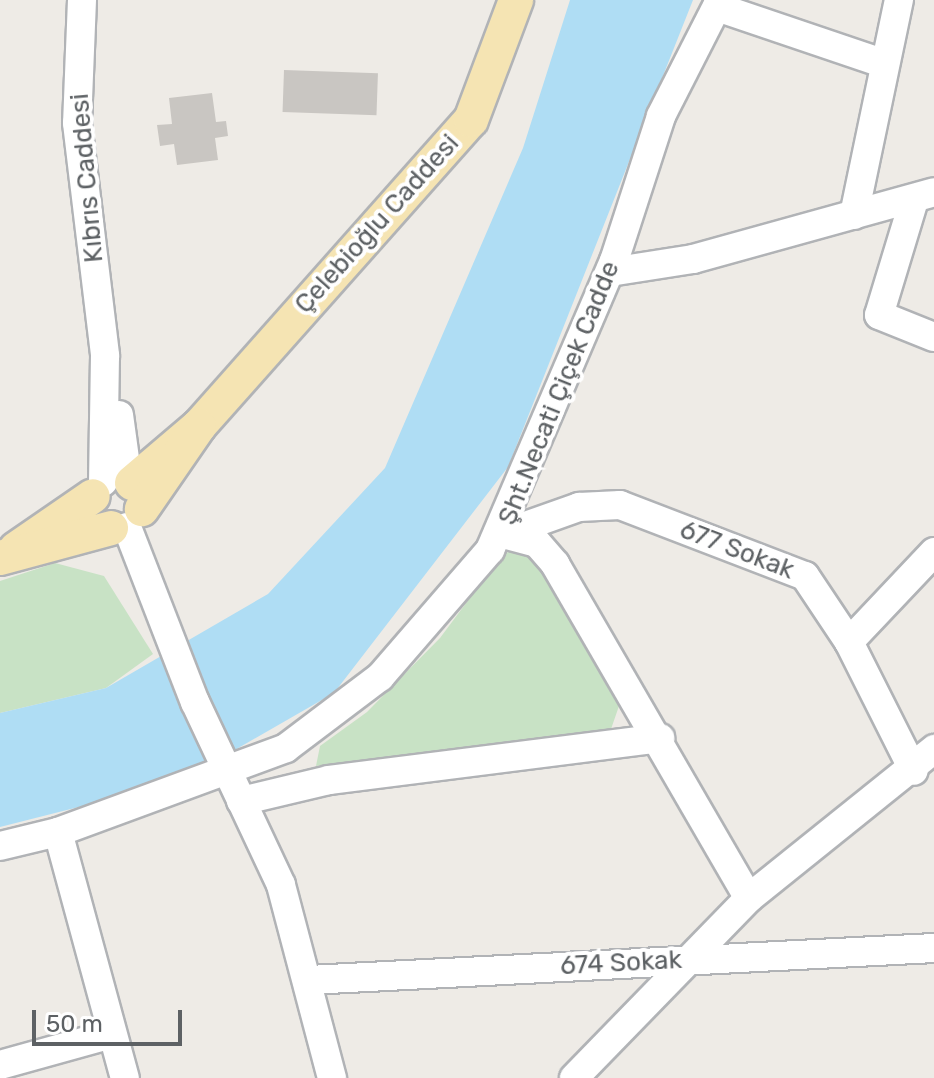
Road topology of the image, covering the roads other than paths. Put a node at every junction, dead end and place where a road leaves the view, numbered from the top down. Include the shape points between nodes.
1 (82, 0) edge
2 (516, 0) edge
3 (899, 0) edge
4 (718, 3) edge
5 (885, 64) junction
6 (924, 196) edge
7 (854, 215) junction
8 (610, 272) junction
9 (934, 337) edge
10 (119, 501) junction
11 (503, 534) junction
12 (934, 552) edge
13 (4, 556) edge
14 (849, 642) junction
15 (660, 738) junction
16 (934, 749) edge
17 (914, 771) junction
18 (228, 773) junction
19 (241, 801) junction
20 (58, 832) junction
21 (0, 846) edge
22 (749, 898) junction
23 (934, 948) edge
24 (685, 959) junction
25 (309, 980) junction
26 (112, 1034) junction
27 (0, 1065) edge
28 (125, 1078) edge
29 (332, 1078) edge
30 (574, 1078) edge

1 - 10 street, Kıbrıs Caddesi via 77,123
2 - 10 main road, Çelebioğlu Caddesi via 471,120 199,426
3 - 5 street
4 - 5 street
4 - 8 street, Şht.Necati Çiçek Cadde via 661,116
5 - 7 street
6 - 7 street
6 - 9 street via 879,315
7 - 8 street via 693,259
8 - 11 street, Şht.Necati Çiçek Cadde
10 - 13 main road via 70,544
10 - 18 street
11 - 14 street, 677 Sokak via 579,507 620,505 805,576
11 - 15 street via 546,552
11 - 18 street, Şht.Necati Çiçek Cadde via 380,677 286,748
12 - 14 street
14 - 17 street, 677 Sokak
15 - 19 street via 329,780
15 - 22 street
16 - 17 street
17 - 22 street
18 - 19 street
18 - 20 street, Şht.Necati Çiçek Cadde
19 - 25 street via 281,885
20 - 21 street, Şht.Necati Çiçek Cadde
20 - 26 street
22 - 24 street
23 - 24 street, 674 Sokak
24 - 25 street, 674 Sokak
24 - 30 street
25 - 29 street
26 - 27 street
26 - 28 street

